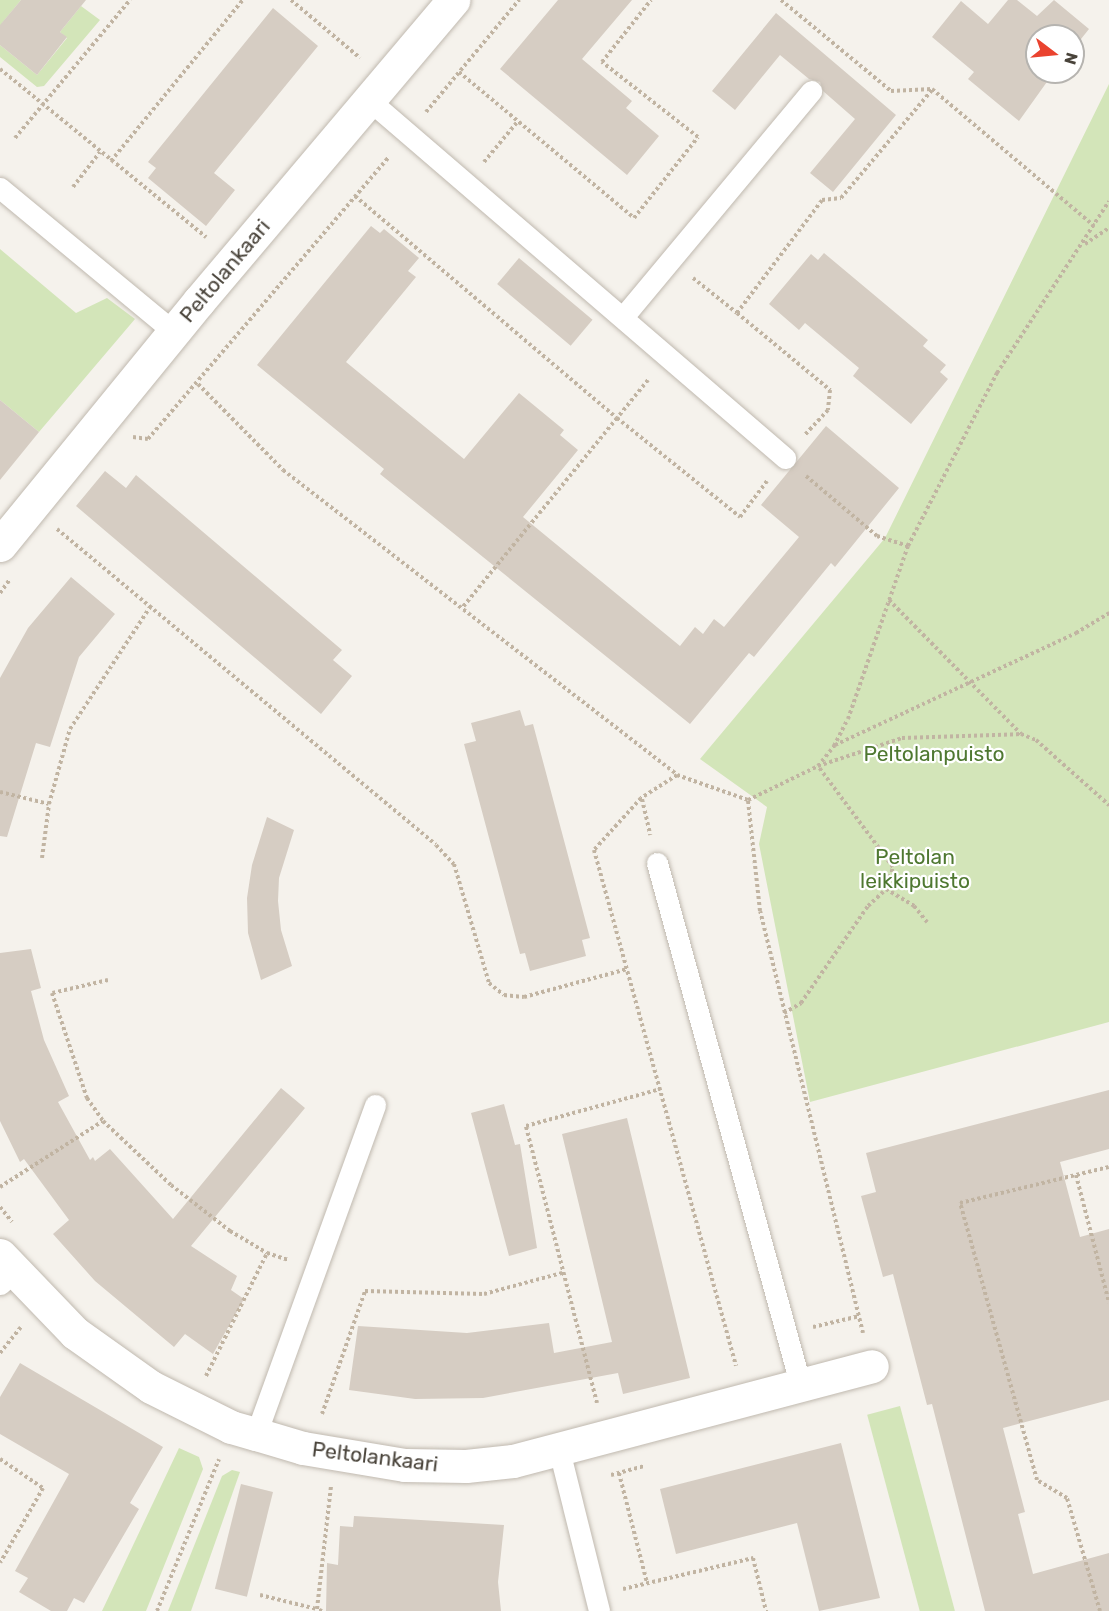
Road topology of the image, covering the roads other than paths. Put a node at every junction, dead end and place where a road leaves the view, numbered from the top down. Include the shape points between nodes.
1 (453, 0) edge
2 (811, 91) dead end
3 (369, 100) junction
4 (0, 188) edge
5 (624, 317) junction
6 (174, 332) junction
7 (784, 458) road end
8 (0, 545) edge
9 (657, 863) road end
10 (375, 1105) dead end
11 (5, 1271) edge
12 (872, 1366) road end
13 (801, 1387) junction
14 (244, 1430) junction
15 (559, 1450) junction
16 (597, 1603) edge

1 - 3 street, Peltolankaari
2 - 5 lane
3 - 5 lane
3 - 6 street, Peltolankaari
4 - 6 lane
5 - 7 lane
6 - 8 street, Peltolankaari
9 - 13 lane
10 - 14 lane via 316,1269
11 - 14 street, Peltolankaari via 75,1333 151,1387
12 - 13 street, Peltolankaari
13 - 15 street, Peltolankaari
14 - 15 street, Peltolankaari via 303,1448 405,1465 466,1466
15 - 16 lane

